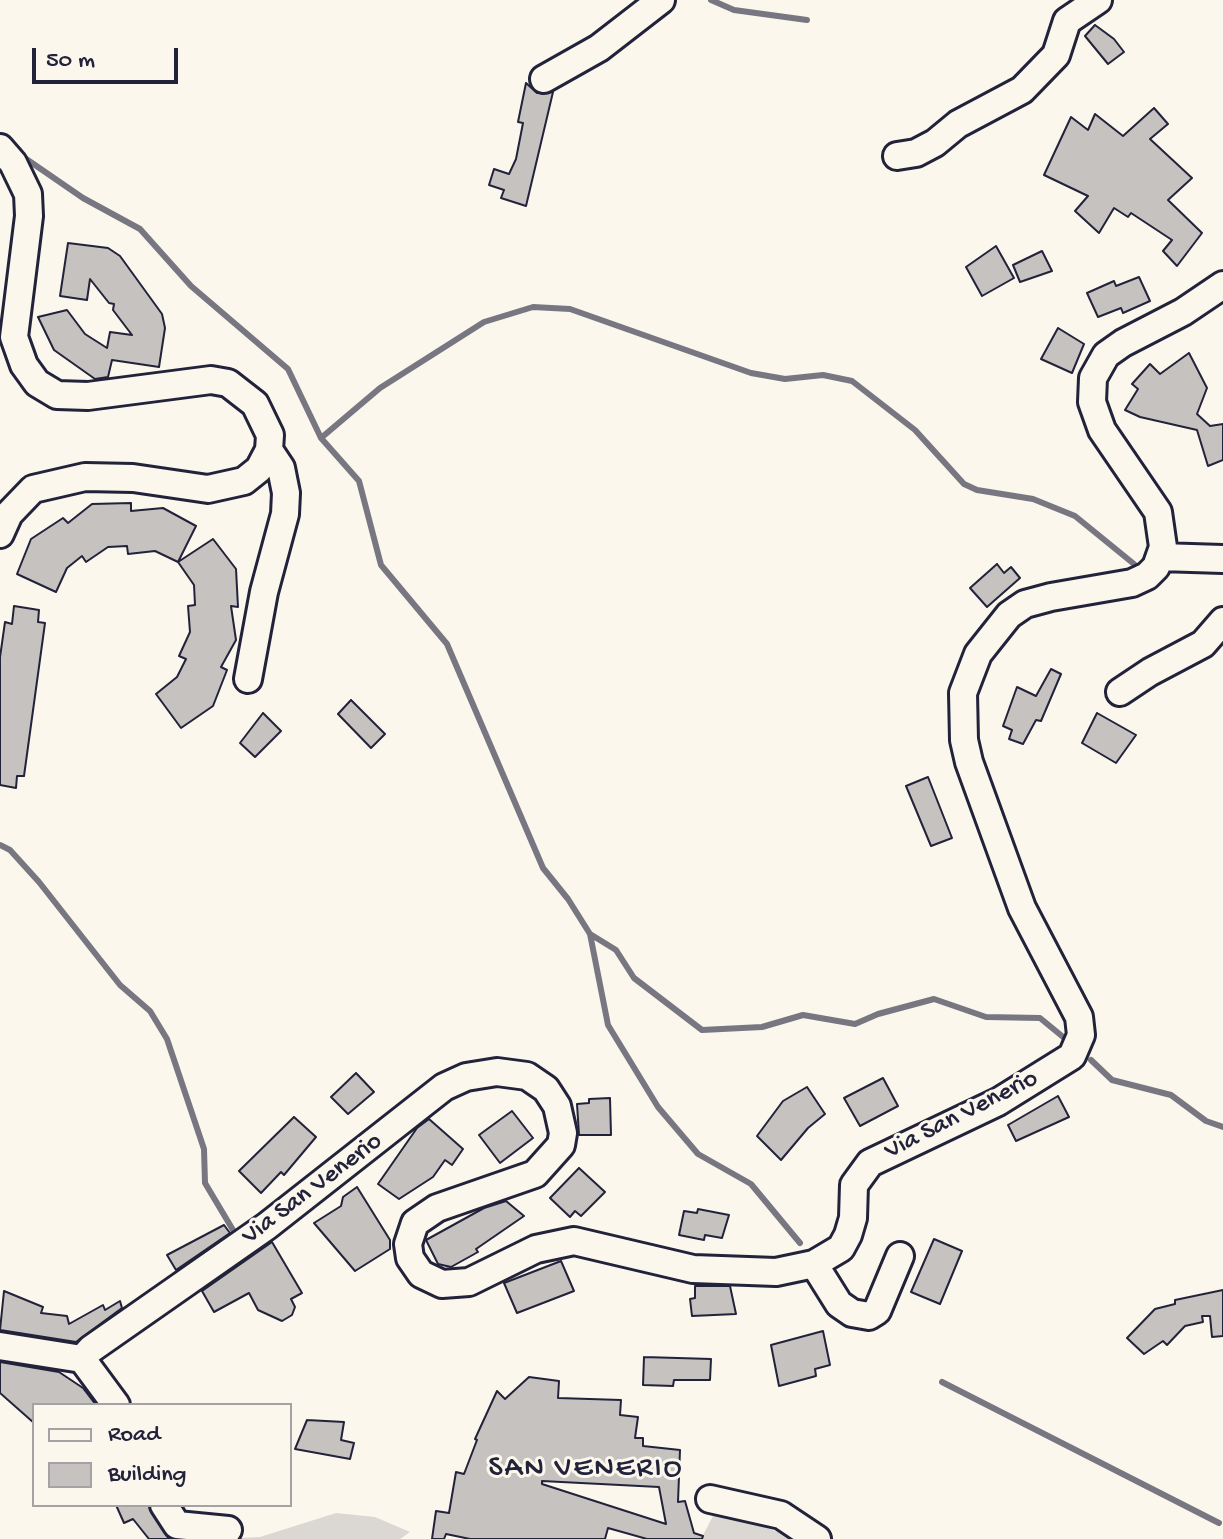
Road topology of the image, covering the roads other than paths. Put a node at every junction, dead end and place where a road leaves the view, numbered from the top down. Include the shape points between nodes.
1 (661, 0) edge
2 (1098, 0) edge
3 (544, 79) dead end
4 (0, 148) edge
5 (897, 156) dead end
6 (1223, 285) edge
7 (269, 450) junction
8 (0, 534) edge
9 (1160, 557) junction
10 (1223, 559) edge
11 (1223, 621) edge
12 (248, 679) dead end
13 (1120, 692) dead end
14 (900, 1256) dead end
15 (814, 1264) junction
16 (0, 1346) edge
17 (82, 1359) junction
18 (115, 1403) edge
19 (710, 1499) dead end
20 (165, 1507) edge
21 (228, 1530) dead end
22 (817, 1539) edge

1 - 3 street via 599,48
2 - 5 street via 1067,21 1056,55 1022,90 958,124 935,143
4 - 7 street via 28,194 14,337 37,383 57,395 88,396 211,380 228,383 255,404 270,435
6 - 9 street via 1106,355 1093,378 1092,402 1102,430 1158,512 1163,528
7 - 8 street via 259,469 244,481 220,488 85,477 33,489 9,514
7 - 12 street via 281,468 285,514
9 - 10 street
9 - 15 street, Via San Venerio via 1147,576 1132,583 1051,597 1009,615 978,654 963,693 969,762 1022,908 1074,1003 1081,1026 1078,1046 1072,1056 998,1102 870,1163 854,1185 853,1218 841,1248
11 - 13 street via 1203,644
14 - 15 street via 877,1311 869,1316 839,1304
15 - 17 street, Via San Venerio via 776,1272 693,1269 574,1241 536,1249 469,1282 442,1284 427,1278 414,1266 408,1244 422,1215 535,1174 561,1145 561,1119 546,1089 527,1076 480,1074 444,1087 287,1211
16 - 17 street
17 - 18 street
19 - 22 street via 781,1515
20 - 21 street via 177,1525

